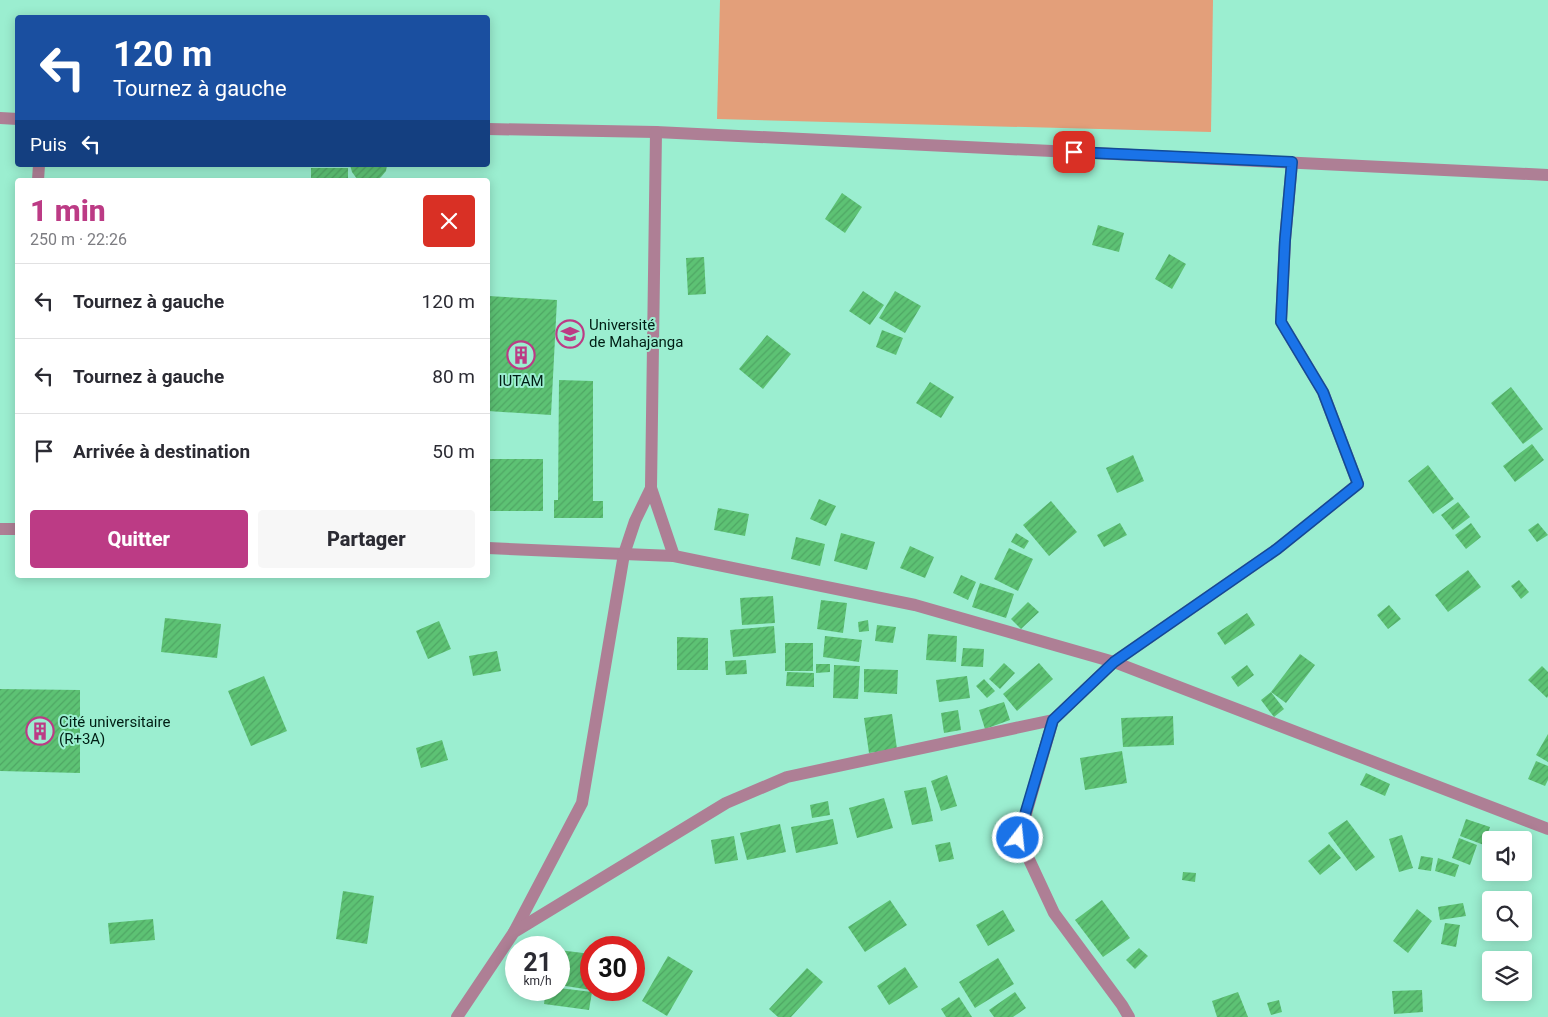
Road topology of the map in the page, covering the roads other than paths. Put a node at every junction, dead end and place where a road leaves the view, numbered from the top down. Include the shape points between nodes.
1 (0, 118) edge
2 (15, 119) edge
3 (490, 129) edge
4 (656, 132) junction
5 (1292, 162) junction
6 (1548, 174) edge
7 (651, 488) junction
8 (15, 528) edge
9 (0, 529) edge
10 (490, 548) edge
11 (624, 554) junction
12 (674, 556) junction
13 (1114, 662) junction
14 (1053, 720) junction
15 (1548, 829) edge
16 (514, 932) junction
17 (457, 1017) edge
18 (1129, 1017) edge

1 - 2 street
3 - 4 street
4 - 5 street
4 - 7 street
5 - 6 street
5 - 13 street via 1281,322 1323,392 1358,484 1277,549
7 - 11 street
7 - 12 street
8 - 9 street
10 - 11 street
11 - 12 street
11 - 16 street via 582,803
12 - 13 street via 915,605
13 - 14 street
13 - 15 street
14 - 16 street via 787,777 726,802
14 - 18 street via 1018,838 1054,913
16 - 17 street

